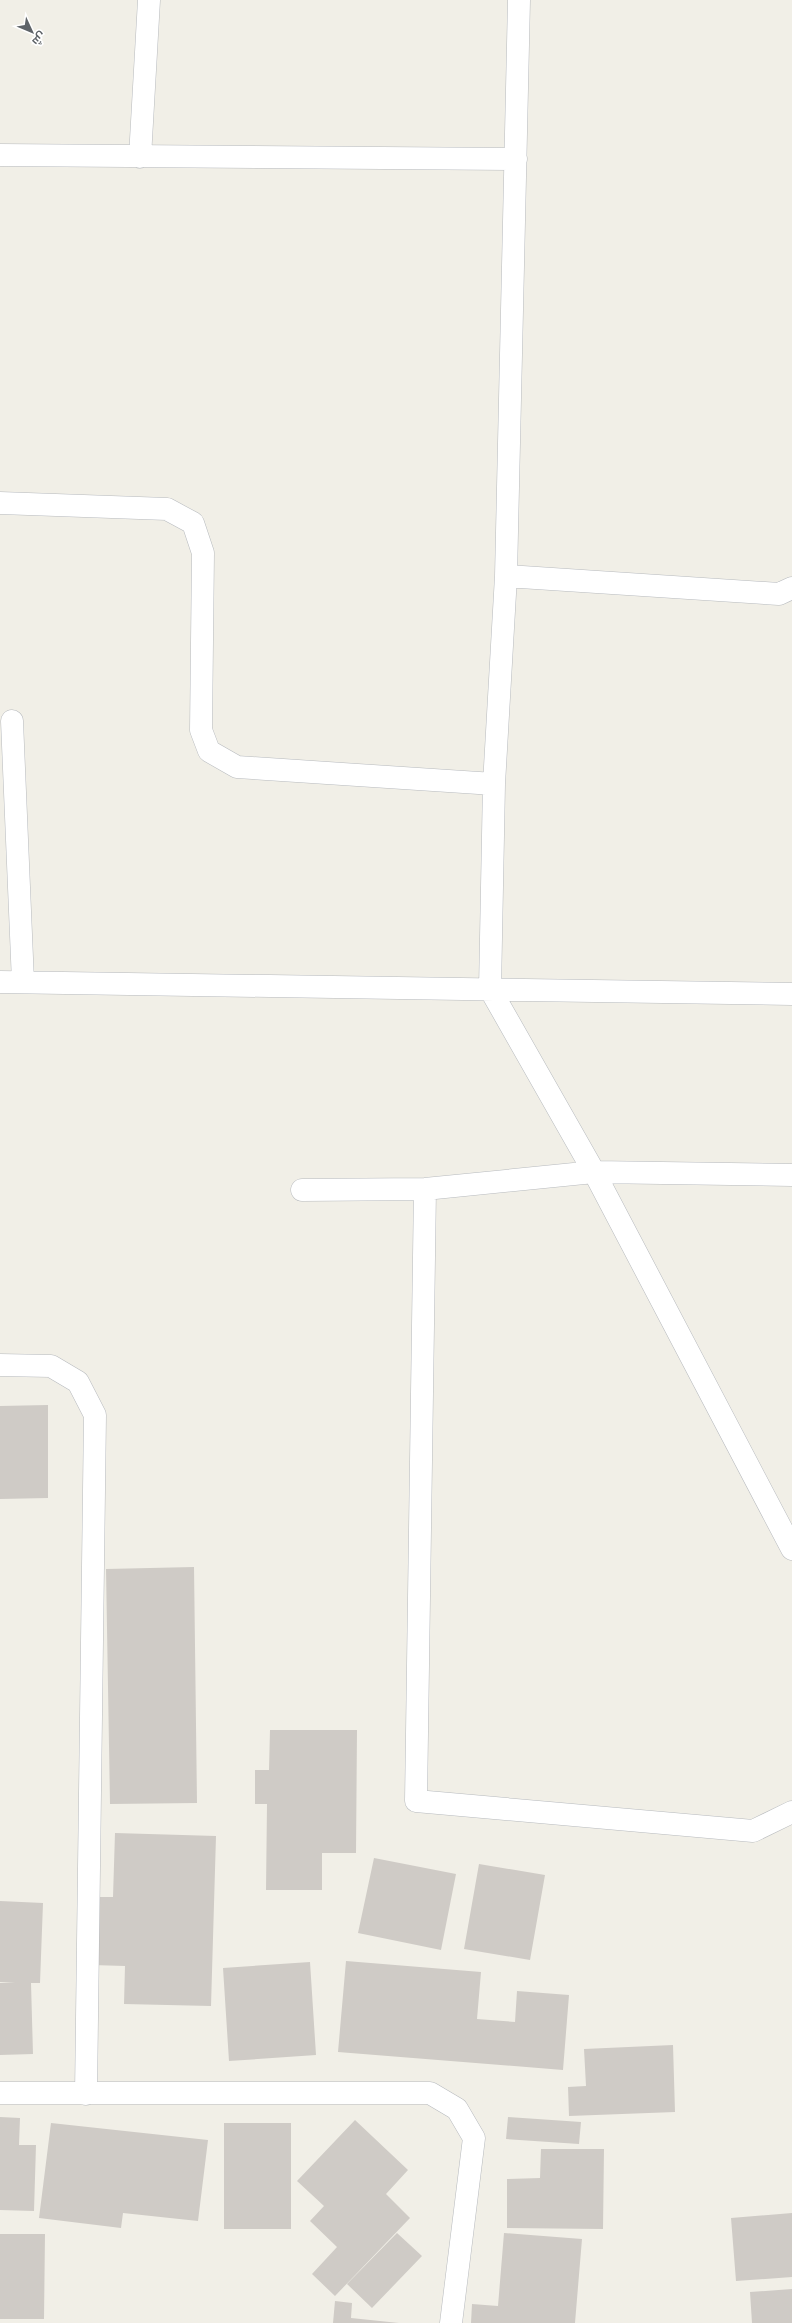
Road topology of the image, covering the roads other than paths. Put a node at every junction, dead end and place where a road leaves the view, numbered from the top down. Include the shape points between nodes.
1 (150, 0) edge
2 (519, 0) edge
3 (0, 155) edge
4 (140, 157) junction
5 (516, 159) junction
6 (0, 503) edge
7 (506, 576) junction
8 (792, 588) edge
9 (12, 721) dead end
10 (494, 784) junction
11 (0, 982) edge
12 (23, 982) junction
13 (490, 989) junction
14 (792, 994) edge
15 (594, 1172) junction
16 (792, 1175) edge
17 (425, 1189) junction
18 (302, 1190) dead end
19 (0, 1365) edge
20 (792, 1549) edge
21 (792, 1812) edge
22 (0, 2092) edge
23 (86, 2094) junction
24 (451, 2323) edge

1 - 4 street
2 - 5 street
3 - 4 street
4 - 5 street
5 - 7 street
6 - 10 street via 167,509 193,523 203,553 201,730 210,751 237,767
7 - 8 street via 779,594
7 - 10 street
9 - 12 street
10 - 13 street
11 - 12 street
12 - 13 street
13 - 14 street
13 - 15 street
15 - 16 street
15 - 17 street
15 - 20 street
17 - 18 street
17 - 21 street via 416,1801 754,1831
19 - 23 street via 51,1366 78,1382 95,1415
22 - 23 street
23 - 24 street via 430,2093 457,2108 474,2138

